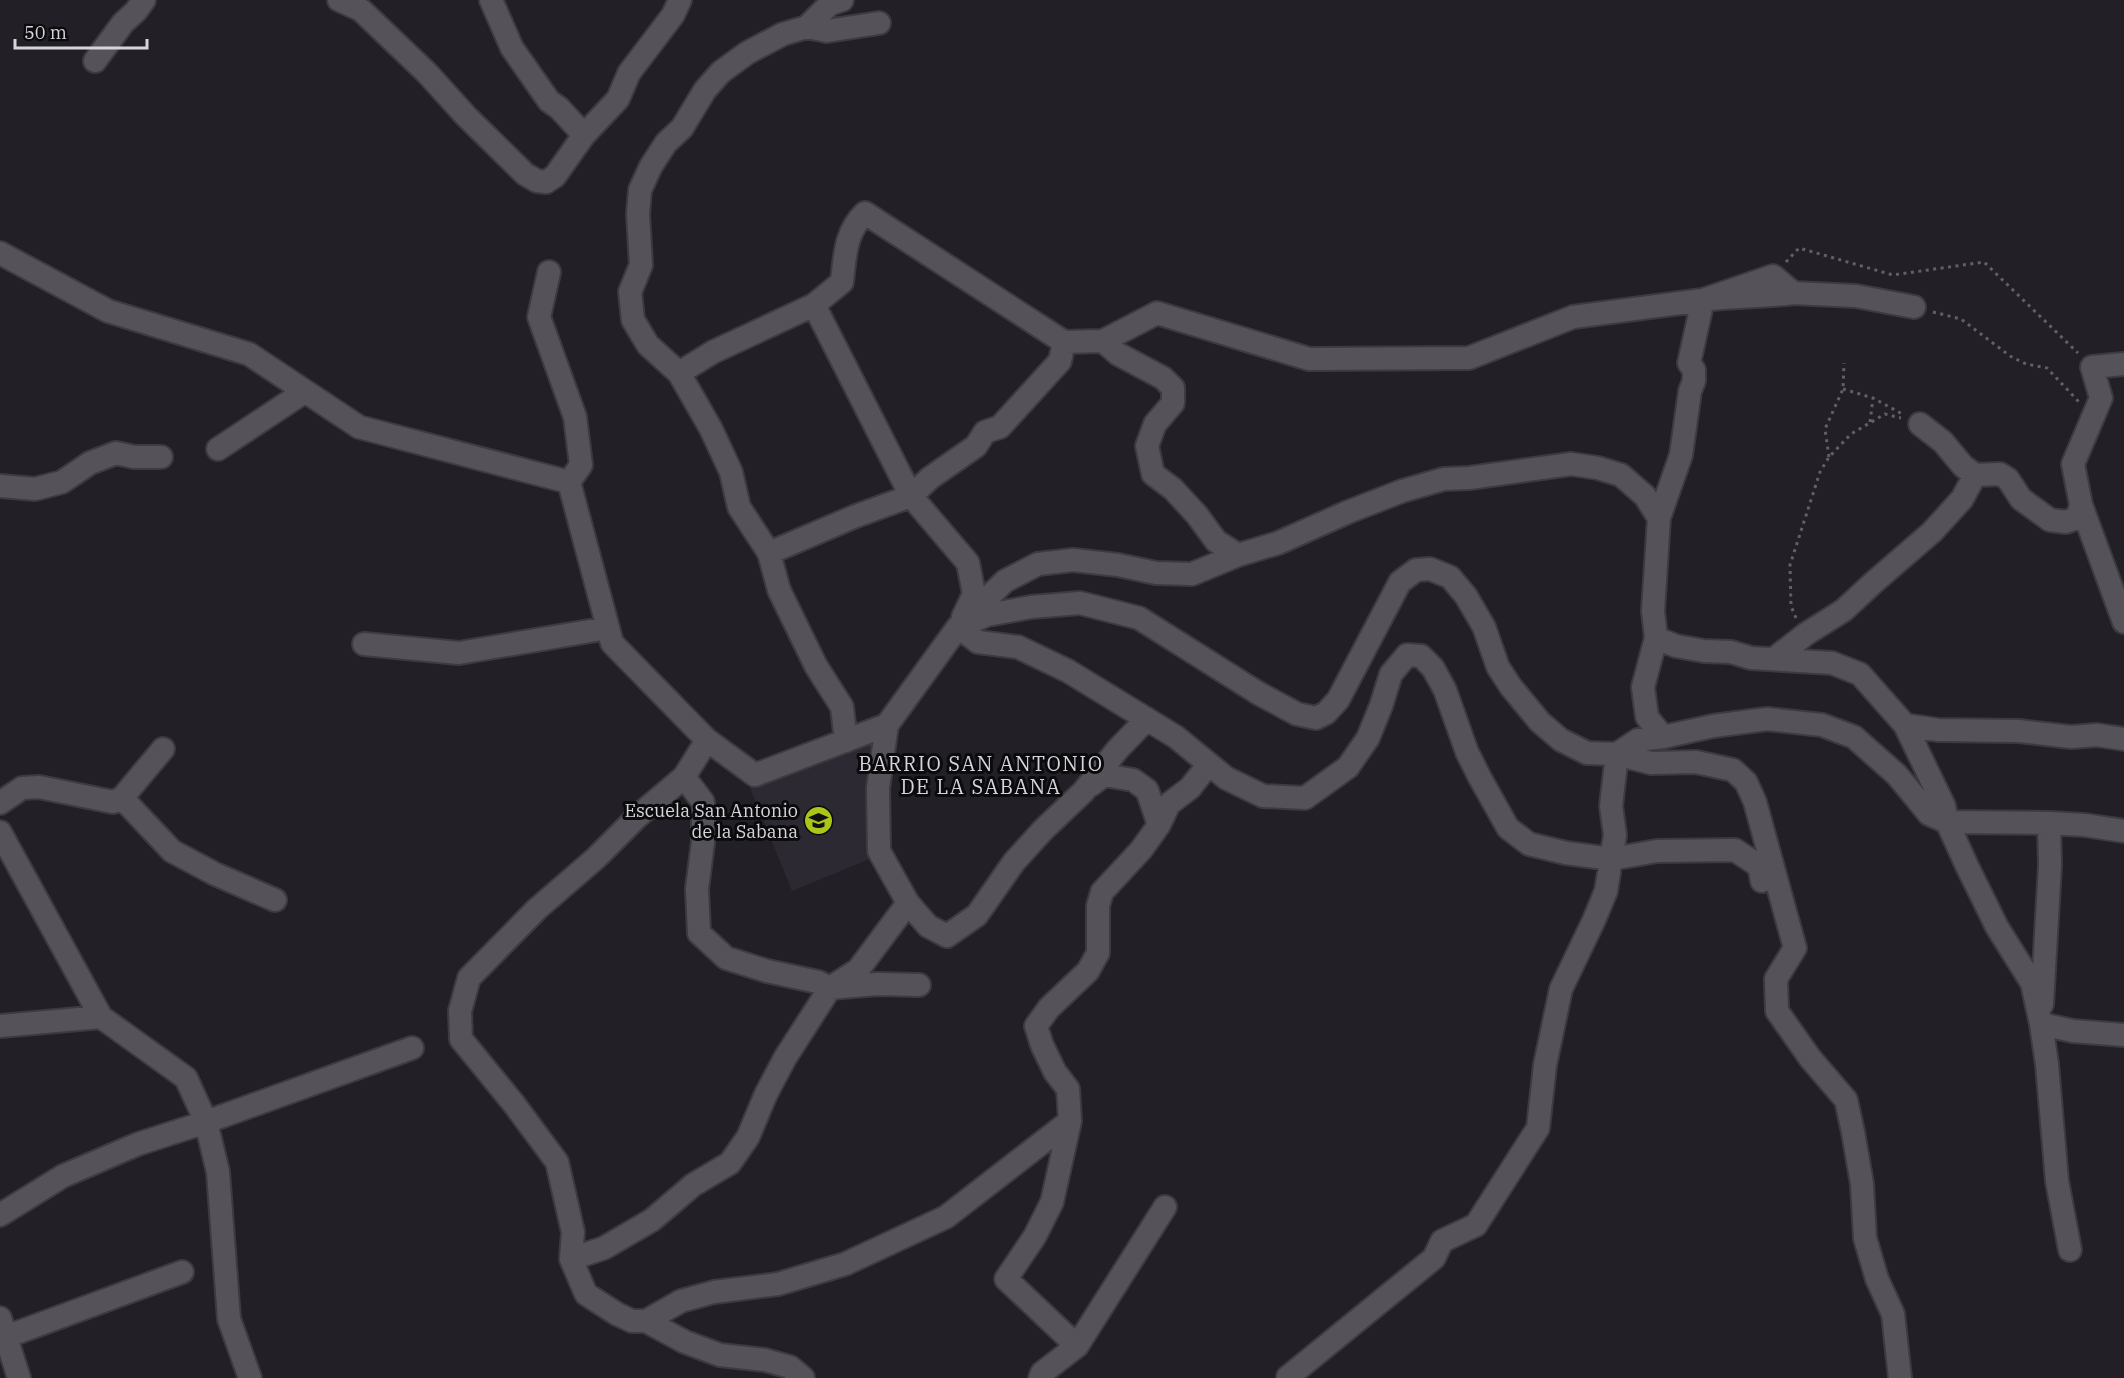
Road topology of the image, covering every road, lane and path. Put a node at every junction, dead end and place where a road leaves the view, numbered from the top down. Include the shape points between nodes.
1 (144, 0) edge
2 (339, 0) edge
3 (492, 0) edge
4 (680, 0) edge
5 (842, 0) edge
6 (879, 23) dead end
7 (807, 27) junction
8 (94, 61) dead end
9 (584, 135) junction
10 (0, 253) edge
11 (549, 272) dead end
12 (1773, 276) junction
13 (1793, 293) junction
14 (1703, 300) junction
15 (814, 305) junction
16 (1914, 307) joint
17 (1103, 341) junction
18 (1064, 342) junction
19 (1844, 363) dead end
20 (2124, 364) edge
21 (2091, 366) junction
22 (679, 373) junction
23 (1843, 389) junction
24 (304, 392) junction
25 (1874, 398) junction
26 (1870, 422) junction
27 (2091, 422) junction
28 (1920, 424) junction
29 (218, 449) dead end
30 (161, 457) dead end
31 (1829, 457) junction
32 (1975, 475) junction
33 (569, 482) junction
34 (0, 486) edge
35 (911, 495) junction
36 (2081, 505) junction
37 (1659, 518) junction
38 (770, 553) junction
39 (1238, 555) junction
40 (2124, 622) edge
41 (958, 627) junction
42 (608, 628) junction
43 (1806, 634) junction
44 (1656, 638) junction
45 (364, 644) dead end
46 (1774, 659) junction
47 (1147, 719) junction
48 (887, 725) junction
49 (1905, 725) junction
50 (1662, 737) junction
51 (2124, 739) edge
52 (707, 740) junction
53 (846, 741) junction
54 (163, 749) dead end
55 (1617, 754) junction
56 (1209, 764) junction
57 (684, 777) junction
58 (1083, 792) junction
59 (122, 798) junction
60 (0, 803) edge
61 (1947, 822) junction
62 (2049, 823) junction
63 (1160, 825) junction
64 (2124, 831) edge
65 (0, 832) edge
66 (7, 857) edge
67 (1611, 859) junction
68 (1762, 881) dead end
69 (275, 900) dead end
70 (908, 903) junction
71 (919, 985) dead end
72 (830, 988) junction
73 (101, 1017) junction
74 (2041, 1023) junction
75 (0, 1026) edge
76 (2124, 1035) edge
77 (412, 1048) dead end
78 (1071, 1121) junction
79 (206, 1122) junction
80 (1165, 1207) dead end
81 (0, 1215) edge
82 (2070, 1250) dead end
83 (571, 1259) junction
84 (182, 1272) dead end
85 (645, 1321) junction
86 (2, 1331) edge
87 (1077, 1346) junction
88 (1288, 1377) edge
89 (19, 1378) edge
90 (250, 1378) edge
91 (803, 1378) edge
92 (1040, 1378) edge
93 (1900, 1378) edge

1 - 8 street
2 - 9 street via 361,10 525,174 537,181 546,182 555,176
3 - 9 street via 512,48 549,101
4 - 9 street via 674,15 629,73 618,99
5 - 7 street via 830,4
6 - 7 street via 827,31
7 - 22 street via 765,43 721,72 682,128 666,143 640,190 641,265 630,292 633,320 648,345
10 - 24 street via 108,311 249,354
11 - 33 street via 539,317 575,417 581,465
12 - 13 street
12 - 14 street
12 - 21 path via 1799,248 1893,275 1984,262
13 - 14 street
13 - 16 street via 1856,296
14 - 17 street via 1573,317 1469,358 1309,359 1157,313
14 - 37 street via 1689,363 1694,381 1681,455
15 - 18 street via 842,282 848,238 865,213
15 - 22 street via 713,352
15 - 35 street
16 - 27 path via 1961,319 2010,356 2047,368 2078,400
17 - 18 street
17 - 39 street via 1173,388 1173,403 1155,424 1147,446 1154,474 1173,489 1216,541
18 - 35 street via 1060,361 1000,427 985,432 976,446
19 - 23 path
20 - 21 street
21 - 27 street via 2101,398
22 - 38 street via 731,472 739,507
23 - 25 path
23 - 31 path via 1825,429
24 - 29 street
24 - 33 street via 359,427
25 - 26 path
25 - 28 path
26 - 28 path via 1885,414
26 - 31 path via 1851,434
27 - 36 street via 2073,464
28 - 32 street
30 - 34 street via 116,453 90,463 62,482 35,489
31 - 43 path via 1820,472 1790,565 1791,606
32 - 36 street via 2000,474 2008,478 2020,499 2050,520 2066,522 2077,518
32 - 43 street via 1962,499 1932,532 1844,610
33 - 42 street
35 - 38 street
35 - 41 street via 968,562 974,594
36 - 40 street
37 - 39 street via 1645,496 1622,475 1571,464 1444,478
37 - 44 street via 1654,569
38 - 53 street via 783,599 816,666 842,707
39 - 41 street via 1192,574 1156,573 1073,560 1038,564 1005,581
41 - 47 street via 978,642 1018,647 1038,656
41 - 48 street
41 - 55 street via 987,615 1080,603 1139,618 1258,693 1297,714 1316,718 1338,700 1400,582 1416,570 1430,569 1450,577 1466,596 1484,627 1506,681 1540,722 1561,740 1587,753
42 - 45 street via 459,654
42 - 52 street via 612,643
43 - 46 street
44 - 46 street via 1685,648
44 - 50 street via 1643,687 1647,717
46 - 49 street via 1832,663 1860,674
47 - 56 street
47 - 58 street
48 - 53 street
48 - 70 street via 878,788 879,851
49 - 51 street
49 - 61 street via 1944,806
50 - 55 street via 1638,740
50 - 61 street via 1767,719 1822,725 1854,737 1897,775 1929,814
52 - 53 street via 755,775
52 - 57 street
54 - 59 street
55 - 67 street via 1611,806 1615,835
55 - 93 street via 1651,763 1696,762 1733,770 1746,782 1795,948 1776,979 1777,1011 1846,1100 1862,1184 1865,1238 1893,1314
56 - 63 street via 1190,788 1169,804
56 - 67 street via 1226,778 1263,796 1305,798 1348,767 1368,738 1391,674 1407,655 1420,656 1433,668 1445,690 1467,752 1508,828 1528,844
57 - 72 street via 703,802 697,889 699,933 726,958
57 - 83 street via 537,909 469,978 460,1011 461,1039 557,1162 573,1232
58 - 63 street via 1104,775 1133,780 1147,790
58 - 70 street via 1014,862 977,915 947,936 928,926
59 - 60 street via 113,802 22,788
59 - 69 street via 172,851
61 - 62 street
61 - 74 street via 1997,927 2032,983
62 - 64 street
62 - 74 street
63 - 78 street via 1102,892 1098,906 1098,953 1088,971 1036,1026 1055,1072 1068,1089
65 - 66 street
66 - 73 street
67 - 68 street via 1657,851 1735,850 1759,866
67 - 88 street via 1606,891 1561,989 1545,1065 1538,1128 1476,1225 1442,1240 1434,1258
70 - 72 street via 858,970
71 - 72 street
72 - 83 street via 785,1058 748,1137 730,1163 693,1185 652,1220 604,1248
73 - 75 street
73 - 79 street via 186,1078
74 - 76 street via 2073,1031
74 - 82 street via 2057,1181
77 - 79 street
78 - 85 street via 946,1217 855,1260 778,1284 714,1292 681,1301
78 - 87 street via 1052,1202 1035,1236 1005,1279
79 - 81 street via 138,1144 63,1176
79 - 90 street via 218,1172 229,1319
80 - 87 street
83 - 85 street via 586,1293 617,1314 632,1321
84 - 86 street
85 - 91 street via 720,1355 765,1360 790,1367
86 - 89 street
87 - 92 street

